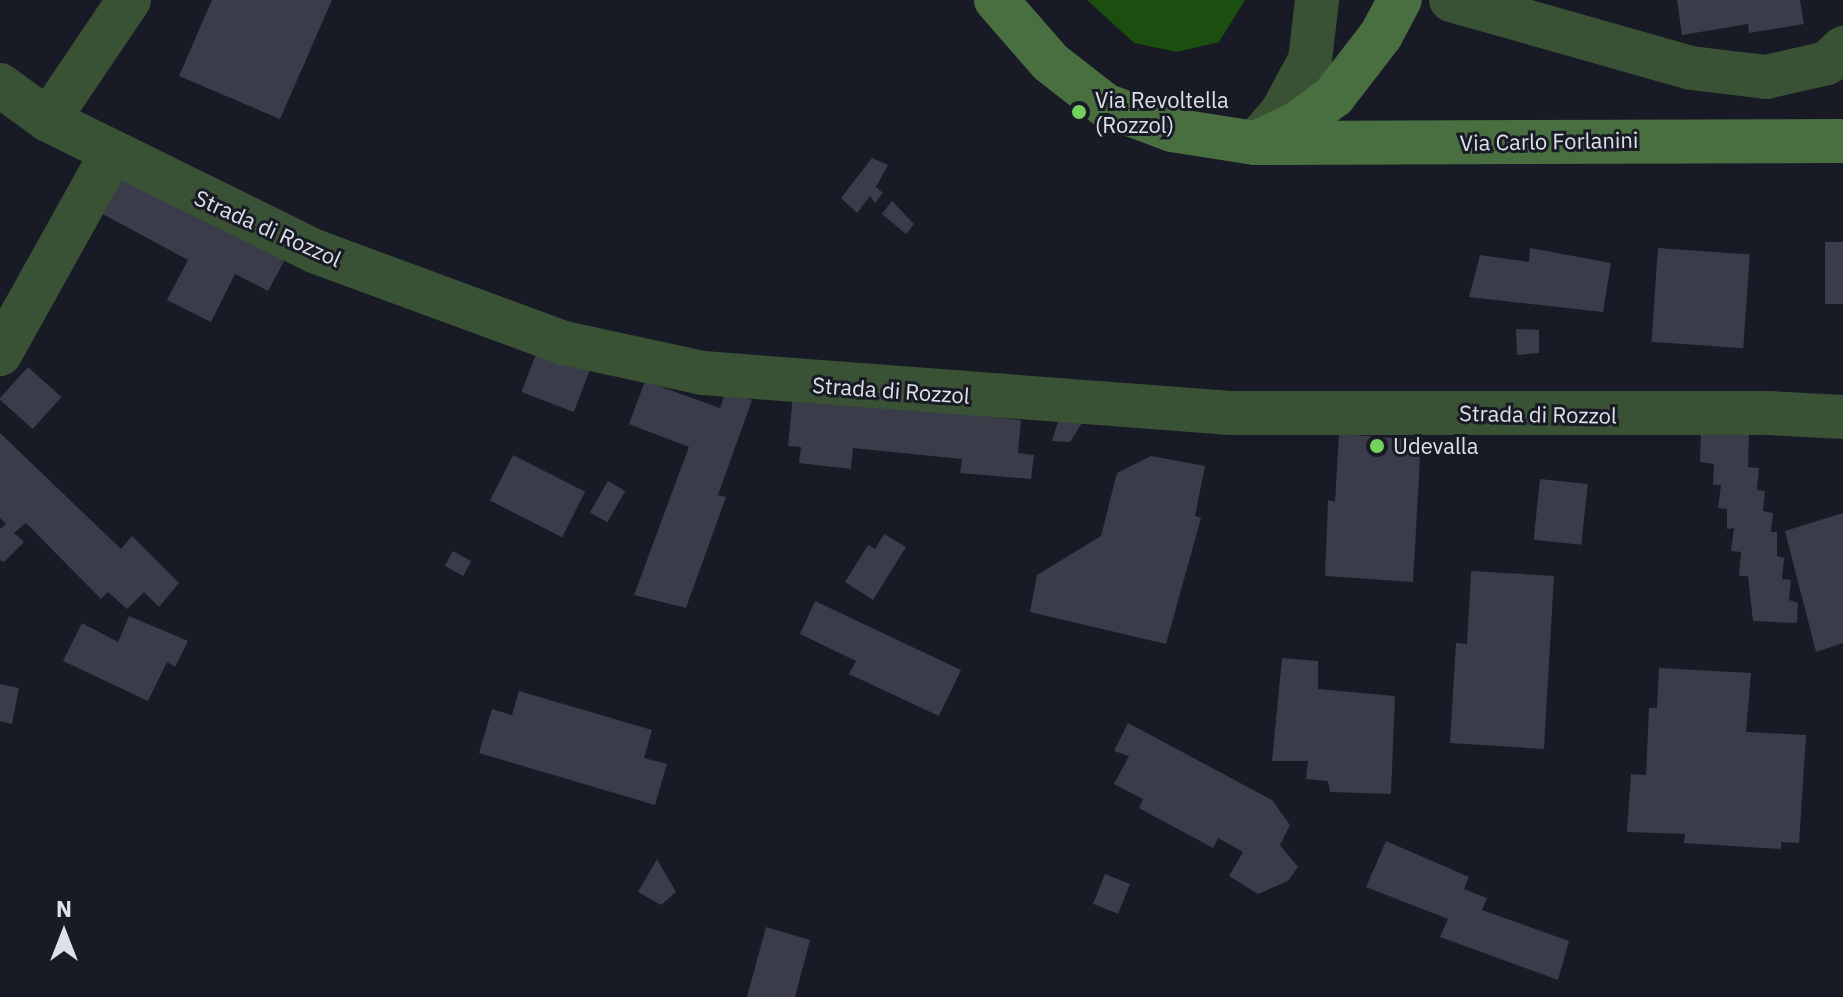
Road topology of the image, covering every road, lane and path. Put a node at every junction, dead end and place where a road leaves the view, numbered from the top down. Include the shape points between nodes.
1 (129, 0) edge
2 (996, 0) edge
3 (1317, 0) edge
4 (1400, 0) edge
5 (1451, 0) edge
6 (1520, 0) edge
7 (1569, 34) junction
8 (1843, 48) edge
9 (0, 85) edge
10 (48, 120) junction
11 (1843, 141) edge
12 (1255, 143) junction
13 (112, 153) junction
14 (0, 354) edge
15 (1843, 417) edge

1 - 10 street
2 - 12 main road, Via Carlo Forlanini via 1050,62 1105,105 1172,130
3 - 12 street via 1310,60 1282,112
4 - 12 main road via 1381,35 1334,96 1298,123
5 - 7 street
6 - 7 street
7 - 8 street via 1691,68 1766,77 1827,63
9 - 10 street, Strada di Rozzol
10 - 13 street, Strada di Rozzol
11 - 12 main road, Via Carlo Forlanini
13 - 14 street
13 - 15 street, Strada di Rozzol via 314,251 449,302 564,343 703,373 1230,413

